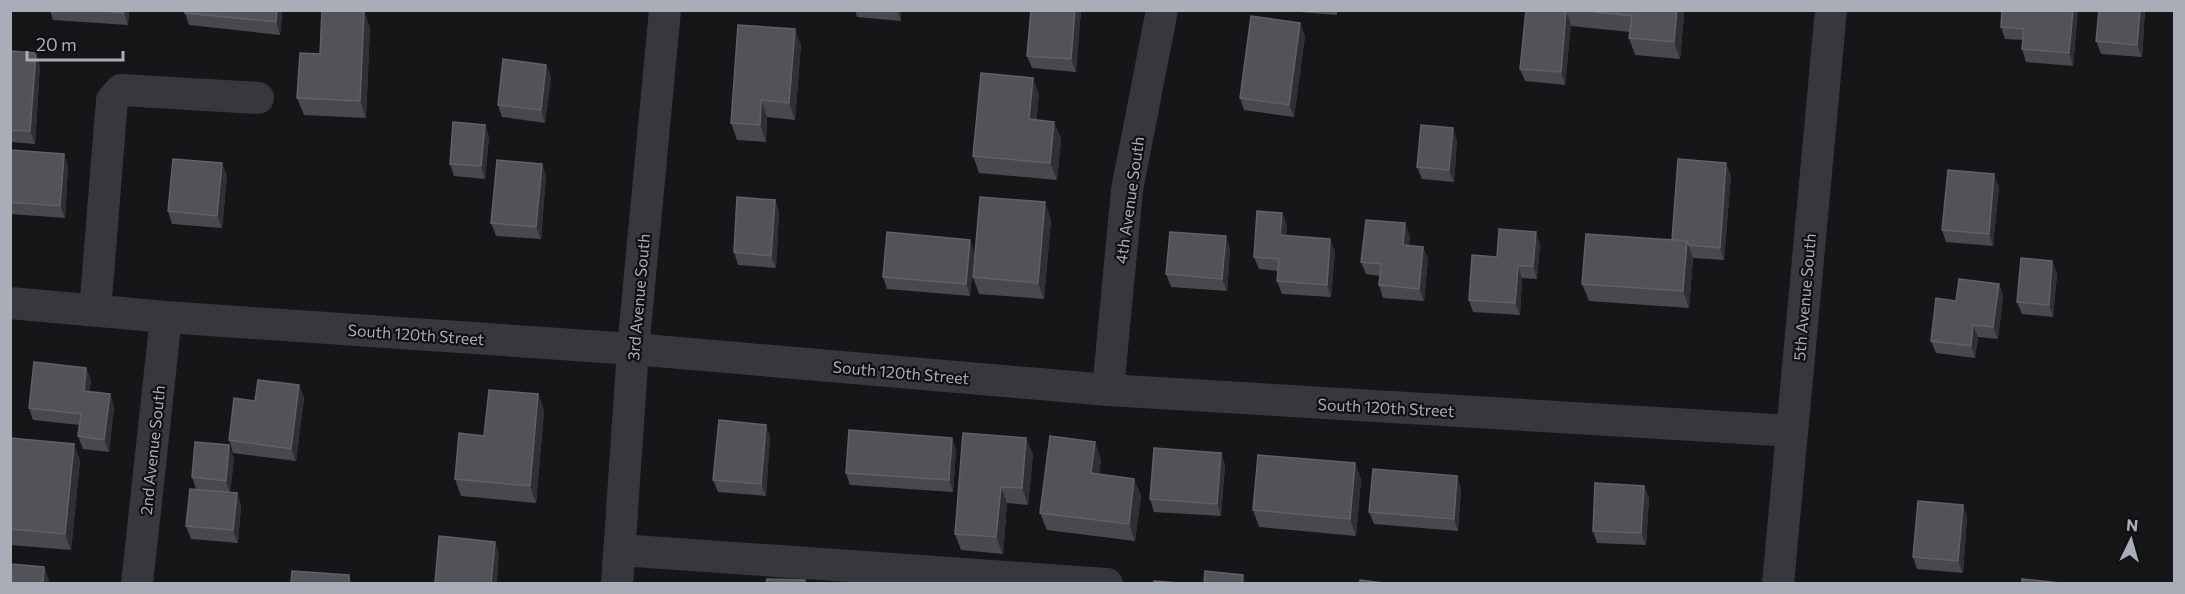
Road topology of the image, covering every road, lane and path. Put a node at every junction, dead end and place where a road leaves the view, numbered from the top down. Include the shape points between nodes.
1 (664, 10) edge
2 (1162, 10) edge
3 (1831, 10) edge
4 (258, 98) dead end
5 (10, 303) edge
6 (95, 311) junction
7 (166, 317) junction
8 (633, 349) junction
9 (1108, 390) junction
10 (1792, 431) junction
11 (620, 550) junction
12 (137, 584) edge
13 (617, 584) edge
14 (1107, 584) edge
15 (1778, 584) edge

1 - 8 street, 3rd Avenue South
2 - 9 street, 4th Avenue South via 1127,190
3 - 10 street, 5th Avenue South
4 - 6 street via 121,90 112,100
5 - 6 street, South 120th Street
6 - 7 street, South 120th Street
7 - 8 street, South 120th Street
7 - 12 street, 2nd Avenue South
8 - 9 street, South 120th Street
8 - 11 street, 3rd Avenue South
9 - 10 street, South 120th Street
10 - 15 street, 5th Avenue South
11 - 13 street, 3rd Avenue South
11 - 14 street

